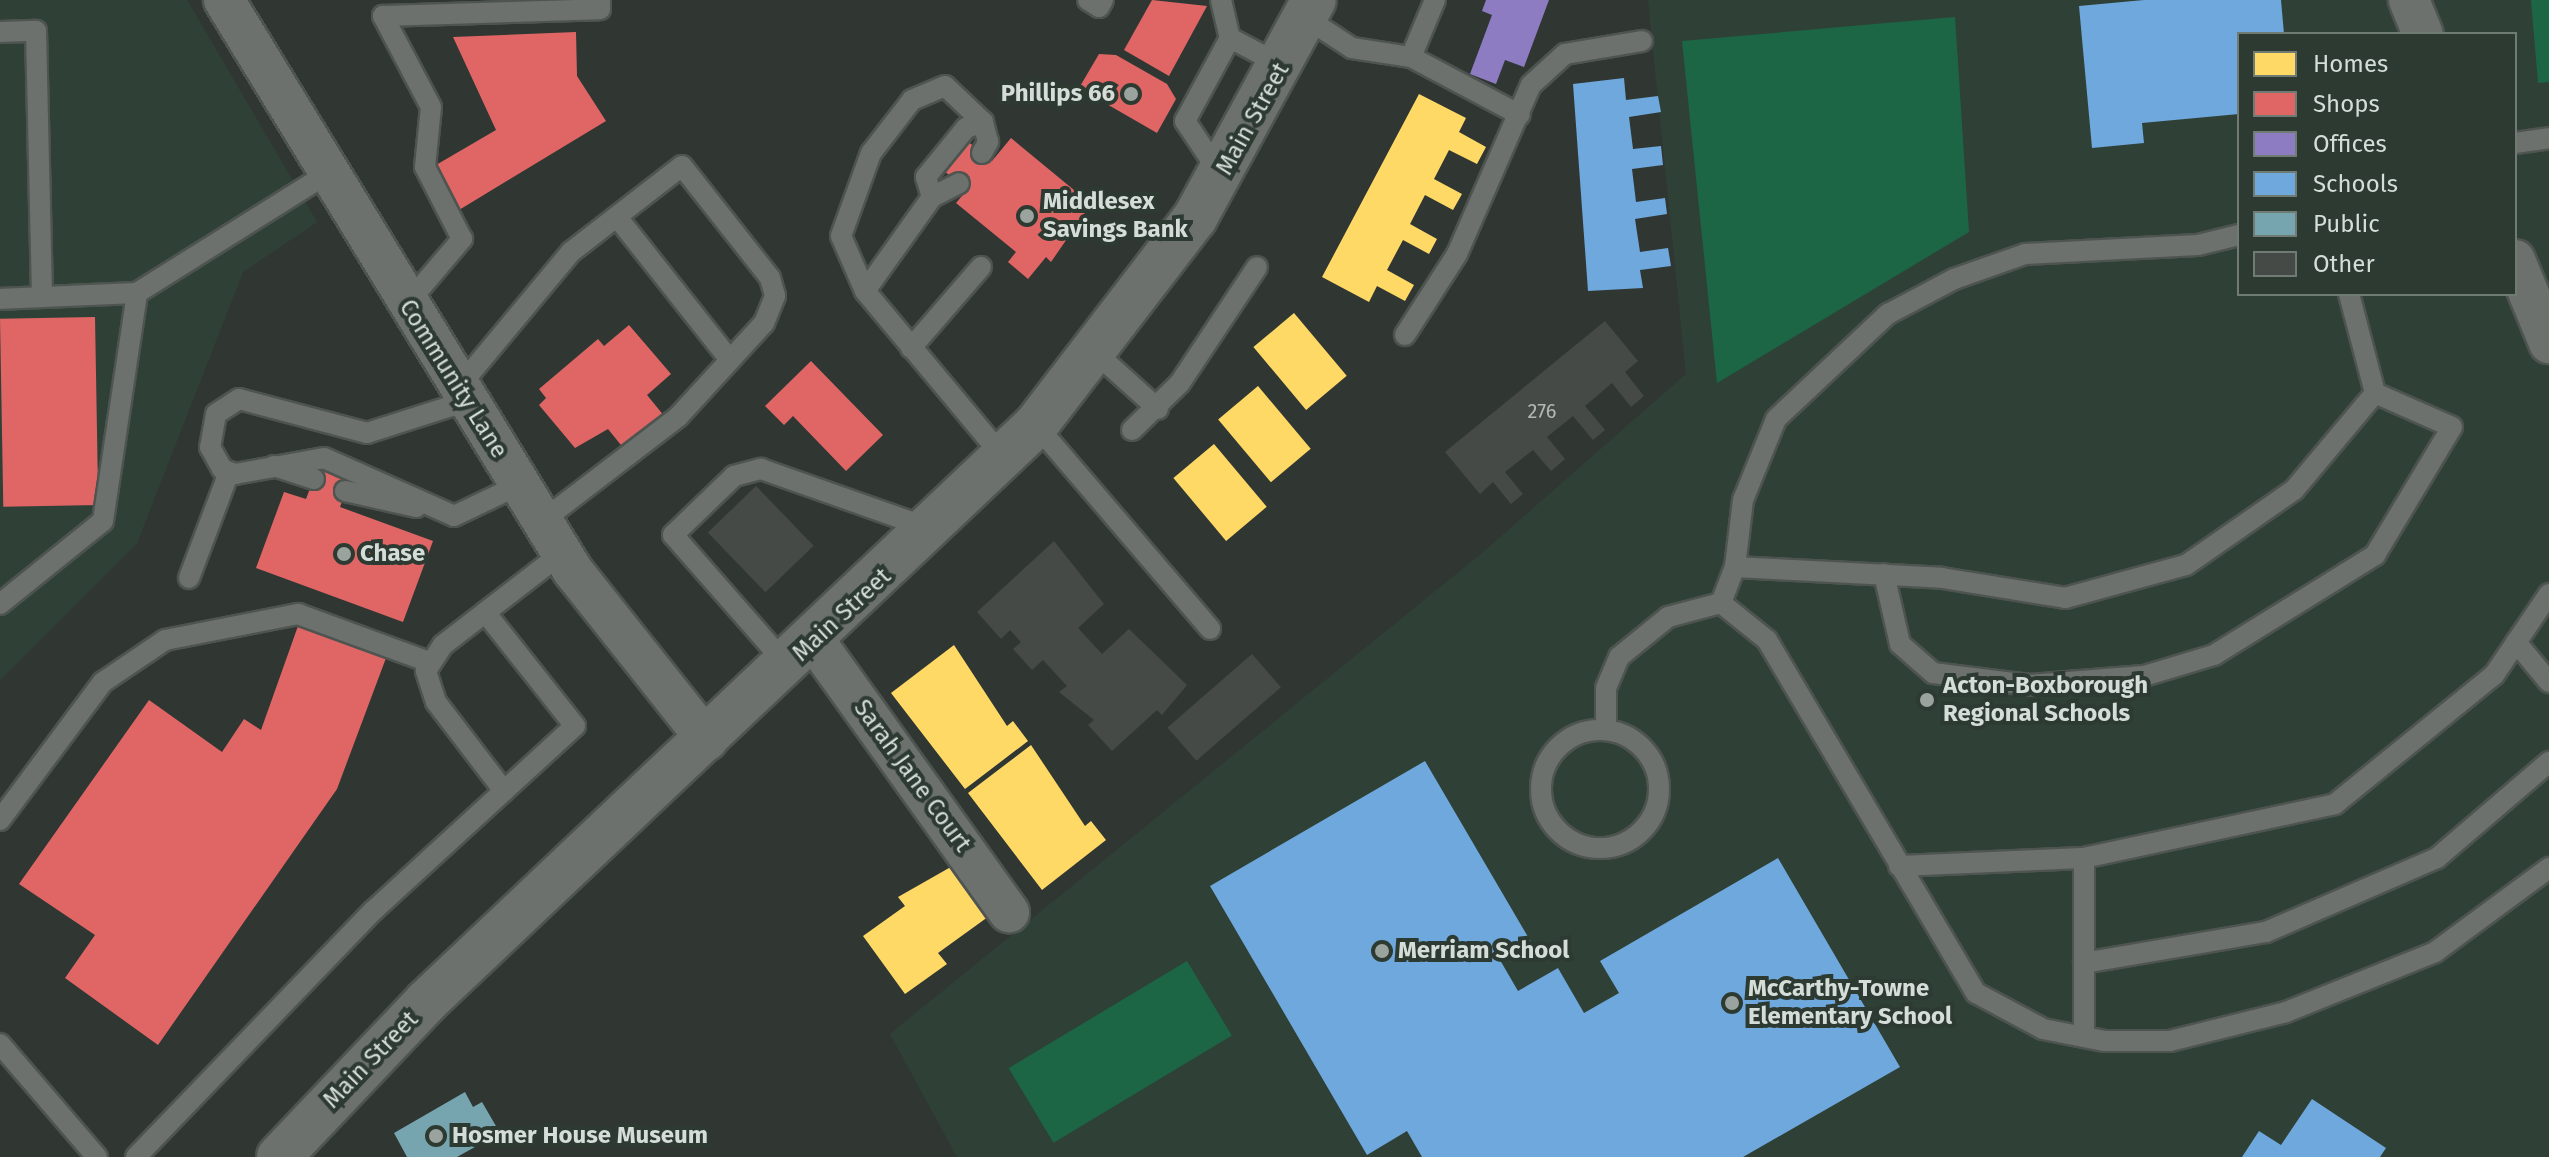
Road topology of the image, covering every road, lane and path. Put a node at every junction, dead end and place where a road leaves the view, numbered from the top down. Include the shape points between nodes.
1 (224, 0) edge
2 (600, 0) edge
3 (1088, 0) edge
4 (1103, 0) edge
5 (1221, 0) edge
6 (1435, 0) edge
7 (2409, 0) edge
8 (1310, 9) edge
9 (0, 32) edge
10 (2422, 32) edge
11 (1230, 38) junction
12 (1642, 41) dead end
13 (1411, 57) junction
14 (1283, 66) junction
15 (1520, 115) junction
16 (983, 122) junction
17 (2549, 138) edge
18 (2517, 143) edge
19 (982, 153) dead end
20 (327, 174) junction
21 (1221, 175) junction
22 (959, 183) dead end
23 (932, 197) junction
24 (617, 217) junction
25 (2237, 235) edge
26 (2517, 265) edge
27 (981, 267) dead end
28 (1257, 267) dead end
29 (865, 291) junction
30 (137, 293) junction
31 (2350, 296) edge
32 (42, 297) junction
33 (0, 299) edge
34 (406, 305) junction
35 (1405, 335) dead end
36 (2549, 343) edge
37 (911, 348) junction
38 (1097, 354) junction
39 (730, 360) junction
40 (2375, 393) junction
41 (463, 394) junction
42 (1158, 409) junction
43 (1036, 425) junction
44 (1132, 430) dead end
45 (1005, 459) junction
46 (274, 466) junction
47 (229, 472) junction
48 (314, 479) dead end
49 (519, 485) junction
50 (345, 491) dead end
51 (440, 511) junction
52 (933, 529) junction
53 (552, 537) junction
54 (1735, 567) junction
55 (1884, 574) junction
56 (189, 578) dead end
57 (2549, 594) edge
58 (1721, 603) junction
59 (0, 604) edge
60 (485, 612) junction
61 (1210, 629) dead end
62 (2516, 642) junction
63 (801, 653) junction
64 (429, 662) junction
65 (2549, 682) edge
66 (1606, 730) junction
67 (707, 740) junction
68 (2549, 762) edge
69 (504, 791) junction
70 (0, 820) edge
71 (2084, 858) junction
72 (1899, 866) junction
73 (2549, 870) edge
74 (1009, 912) dead end
75 (2084, 963) junction
76 (2084, 1037) junction
77 (0, 1044) edge
78 (97, 1157) edge
79 (136, 1157) edge
80 (279, 1157) edge

1 - 20 street, Community Lane
2 - 34 lane via 600,9 383,16 431,107 425,167 462,239
3 - 4 lane via 1099,7
5 - 11 lane
6 - 13 lane
7 - 10 street
8 - 13 lane via 1352,48
8 - 14 main road, Main Street
9 - 32 lane via 36,31
11 - 14 lane
11 - 21 lane via 1185,121
12 - 15 lane via 1565,54 1531,85
13 - 15 lane
14 - 21 main road, Main Street
15 - 35 lane via 1457,254
16 - 19 lane via 988,142
16 - 23 lane via 966,128 926,177
16 - 29 lane via 945,86 912,100 866,164 841,236
17 - 18 lane
20 - 30 lane
20 - 34 street, Community Lane
21 - 38 main road, Main Street
22 - 23 lane
23 - 29 lane
24 - 39 lane
24 - 39 lane via 682,166 698,186 770,278 775,296 764,323
24 - 41 lane via 571,252
25 - 54 lane via 2025,254 1954,279 1888,314 1776,419 1743,500
26 - 36 street
27 - 37 lane
28 - 42 lane
29 - 37 lane
30 - 32 lane
30 - 59 lane via 103,521
31 - 40 lane
32 - 33 lane
34 - 41 street, Community Lane
37 - 45 lane
38 - 42 lane
38 - 43 main road, Main Street
39 - 53 lane
40 - 55 lane via 2294,490 2186,565 2065,598
40 - 55 lane via 2452,427 2375,555 2214,655 2144,676 2029,685 1933,673 1900,644
41 - 47 lane via 367,433 239,399 222,407 209,430 213,456
41 - 49 street, Community Lane
42 - 44 lane
43 - 45 main road, Main Street
43 - 61 lane
45 - 52 main road, Main Street
46 - 47 lane
46 - 48 lane
46 - 51 lane via 324,458
47 - 56 lane
49 - 51 lane via 468,514
49 - 53 street, Community Lane
50 - 51 lane
52 - 63 main road, Main Street
52 - 63 lane via 761,469 734,476 673,535
53 - 60 lane
53 - 67 street, Community Lane
54 - 55 lane
54 - 58 lane
57 - 62 lane
58 - 66 lane via 1668,617 1619,657 1606,688
58 - 72 lane via 1767,640
60 - 64 lane
60 - 69 lane via 575,726
62 - 65 lane
62 - 71 lane via 2494,675 2335,804
63 - 67 main road, Main Street
63 - 74 street, Sarah Jane Court
64 - 69 lane via 436,702
64 - 70 lane via 286,614 165,640 103,682
66 - 66 lane via 1586,732 1554,752 1541,789 1552,825 1567,838 1604,848 1623,844 1652,819 1659,780 1641,746
67 - 80 main road, Main Street via 426,1002
68 - 75 lane via 2437,858 2266,932
69 - 79 lane via 373,911
71 - 72 lane
71 - 75 lane
72 - 76 lane via 1976,993 2011,1016
73 - 76 lane via 2435,952 2358,988 2170,1041
75 - 76 lane
77 - 78 lane

